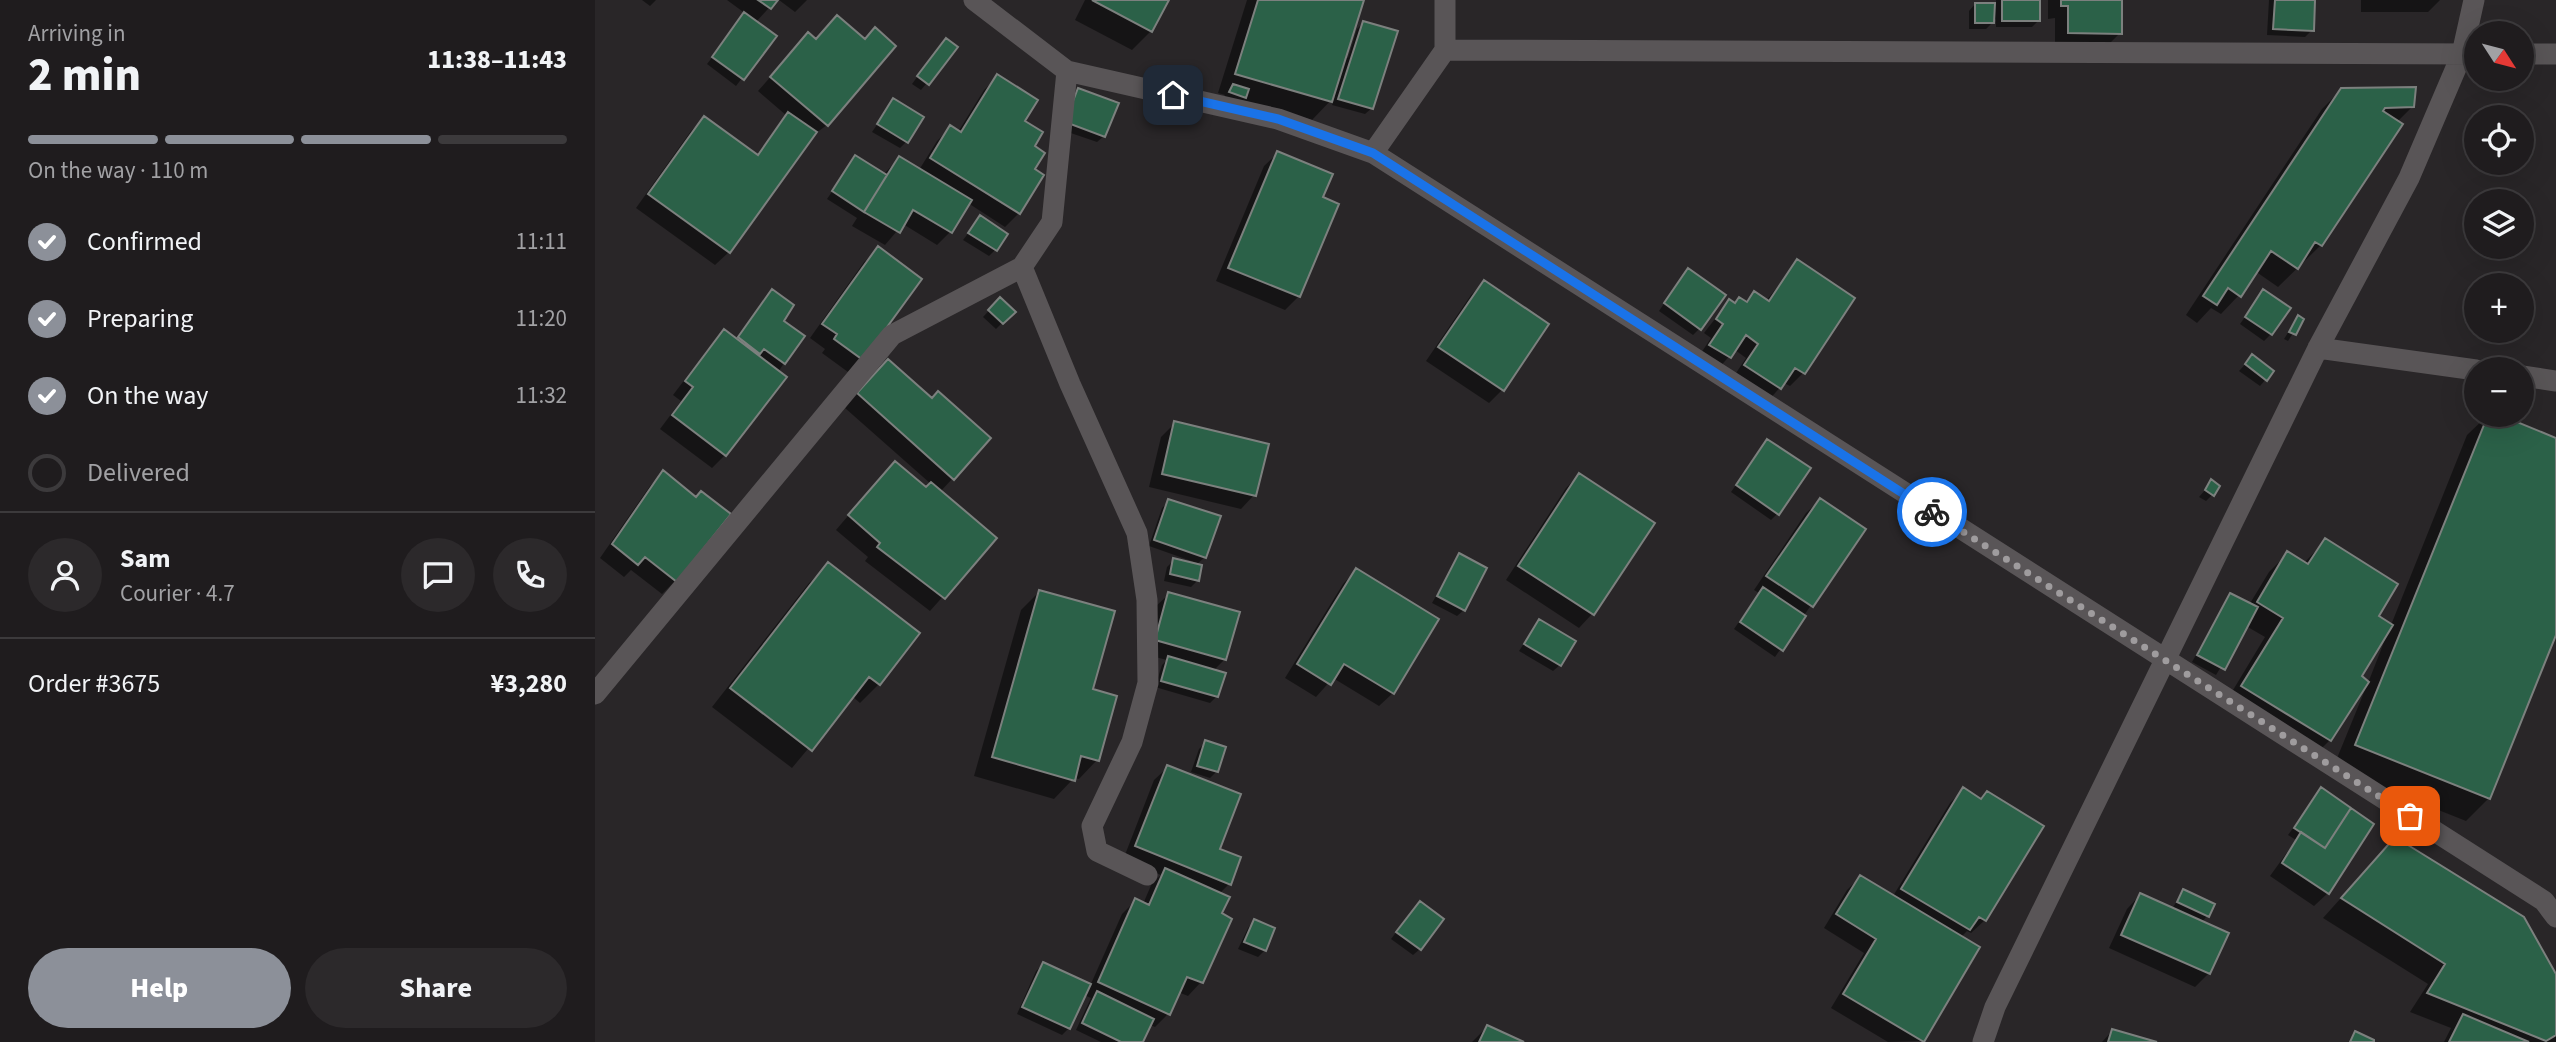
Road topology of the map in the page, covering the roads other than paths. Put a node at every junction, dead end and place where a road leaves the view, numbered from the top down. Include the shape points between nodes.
1 (974, 0) edge
2 (1445, 0) edge
3 (2474, 0) edge
4 (2472, 21) edge
5 (1445, 50) junction
6 (2464, 54) edge
7 (2534, 54) edge
8 (2556, 54) edge
9 (2464, 64) edge
10 (1067, 71) junction
11 (1373, 153) junction
12 (1022, 267) junction
13 (2318, 348) junction
14 (2464, 368) edge
15 (2534, 378) edge
16 (2556, 381) edge
17 (2163, 660) junction
18 (595, 694) edge
19 (1147, 874) dead end
20 (2556, 918) edge
21 (1983, 1042) edge

1 - 10 street
2 - 5 street
3 - 4 street
5 - 6 street
5 - 11 street
7 - 8 street
9 - 13 street
10 - 11 street via 1278,119
10 - 12 street via 1052,222
11 - 17 street
12 - 18 street via 892,335
12 - 19 street via 1137,533 1146,600 1148,683 1132,742 1092,826 1097,852
13 - 14 street
13 - 17 street
15 - 16 street
17 - 20 street via 2545,901
17 - 21 street via 1995,1007

